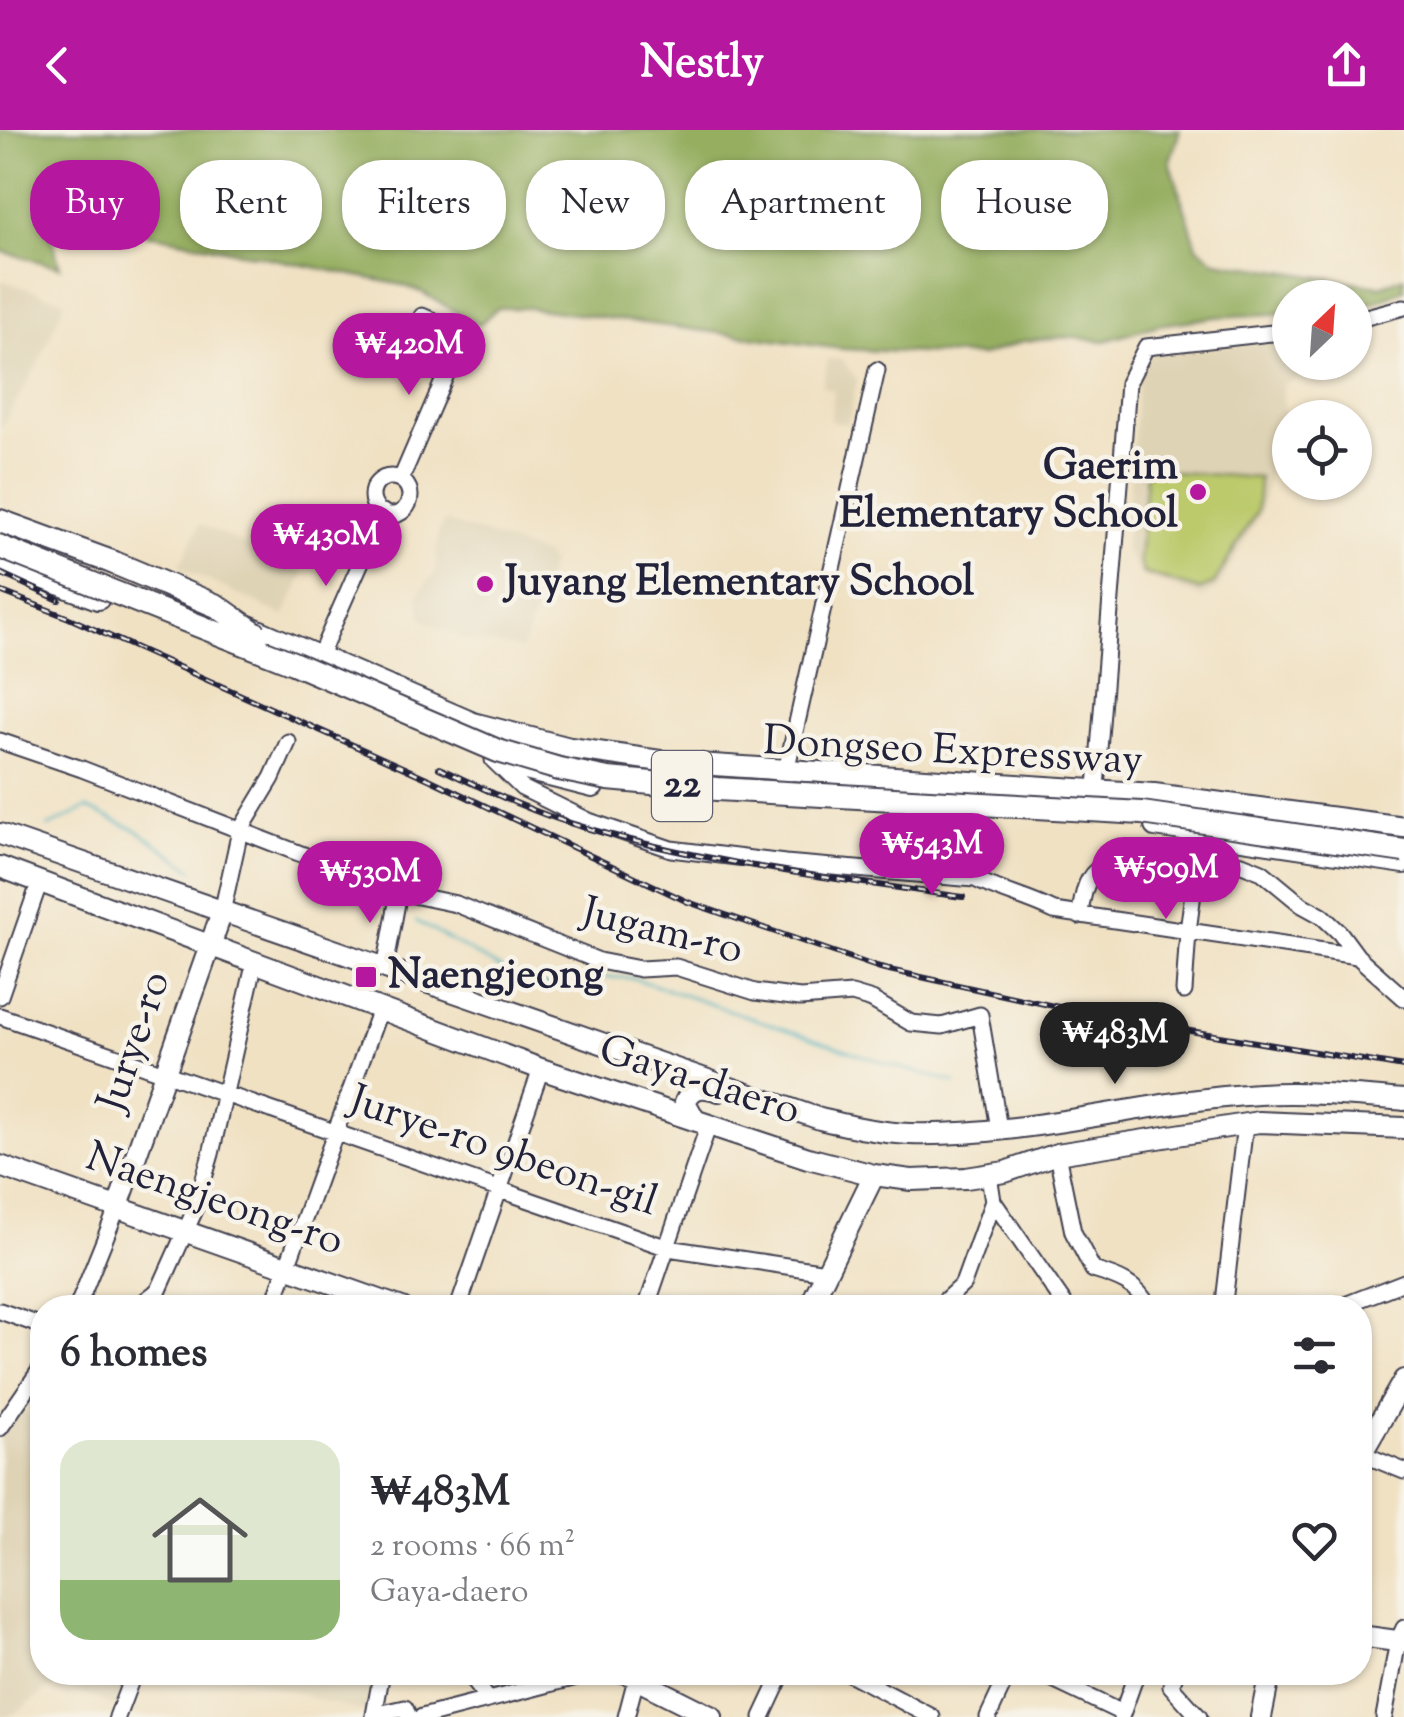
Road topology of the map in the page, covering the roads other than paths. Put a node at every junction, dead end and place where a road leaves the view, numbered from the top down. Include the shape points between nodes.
1 (1404, 307) edge
2 (1372, 315) edge
3 (422, 316) dead end
4 (1272, 333) edge
5 (878, 370) dead end
6 (401, 480) junction
7 (383, 512) junction
8 (0, 523) edge
9 (0, 534) edge
10 (0, 554) edge
11 (258, 635) junction
12 (320, 656) junction
13 (308, 682) junction
14 (0, 741) edge
15 (288, 742) dead end
16 (493, 760) junction
17 (786, 771) junction
18 (1096, 789) junction
19 (778, 803) junction
20 (1093, 819) junction
21 (1404, 828) edge
22 (240, 830) junction
23 (1201, 833) junction
24 (0, 834) edge
25 (1404, 837) edge
26 (1404, 850) edge
27 (1197, 859) junction
28 (1404, 863) edge
29 (0, 867) edge
30 (40, 881) junction
31 (165, 892) junction
32 (399, 892) junction
33 (110, 906) junction
34 (222, 912) junction
35 (1079, 916) junction
36 (1188, 931) junction
37 (210, 945) junction
38 (1357, 956) junction
39 (254, 961) junction
40 (384, 968) junction
41 (1184, 991) dead end
42 (0, 996) edge
43 (1404, 998) edge
44 (380, 1009) junction
45 (0, 1016) edge
46 (541, 1070) junction
47 (165, 1072) junction
48 (226, 1093) junction
49 (1404, 1100) edge
50 (774, 1103) junction
51 (702, 1122) junction
52 (1245, 1124) junction
53 (999, 1128) junction
54 (1404, 1128) edge
55 (338, 1132) junction
56 (1057, 1154) junction
57 (0, 1166) edge
58 (874, 1174) junction
59 (988, 1174) junction
60 (500, 1190) junction
61 (993, 1201) junction
62 (118, 1206) junction
63 (187, 1230) junction
64 (668, 1248) junction
65 (288, 1266) junction
66 (826, 1272) junction
67 (1404, 1282) edge
68 (82, 1295) edge
69 (156, 1295) edge
70 (277, 1295) edge
71 (367, 1295) edge
72 (463, 1295) edge
73 (651, 1295) edge
74 (815, 1295) edge
75 (951, 1295) edge
76 (1059, 1295) edge
77 (1138, 1295) edge
78 (1226, 1295) edge
79 (1370, 1295) edge
80 (0, 1311) edge
81 (30, 1322) edge
82 (1404, 1380) edge
83 (30, 1384) edge
84 (0, 1428) edge
85 (1372, 1434) edge
86 (1372, 1459) edge
87 (1404, 1471) edge
88 (1372, 1636) edge
89 (1402, 1637) edge
90 (131, 1685) edge
91 (380, 1685) edge
92 (476, 1685) edge
93 (543, 1685) edge
94 (635, 1685) edge
95 (654, 1685) edge
96 (777, 1685) edge
97 (871, 1685) edge
98 (1003, 1685) edge
99 (1062, 1685) edge
100 (1132, 1685) edge
101 (1171, 1685) edge
102 (1267, 1685) edge
103 (486, 1699) junction
104 (1386, 1709) edge
105 (125, 1714) edge
106 (1121, 1715) edge
107 (409, 1717) edge
108 (422, 1717) edge
109 (626, 1717) edge
110 (712, 1717) edge
111 (762, 1717) edge
112 (932, 1717) edge
113 (988, 1717) edge
114 (1199, 1717) edge
115 (1261, 1717) edge

1 - 2 street
3 - 6 street via 460,342
4 - 18 street via 1146,347 1128,383
5 - 17 street
6 - 7 street via 410,492 408,504 400,512
6 - 7 street via 389,477 374,488 373,500
7 - 12 street
8 - 11 highway, bridge via 217,606
8 - 12 main road
9 - 11 highway, Dongseo Expressway / 22, bridge
10 - 13 main road
10 - 26 highway, Dongseo Expressway / 22, bridge via 55,566 498,751 608,779 1142,813
11 - 25 highway, Dongseo Expressway / 22 via 504,740 607,766 1141,800
12 - 13 street
12 - 17 main road via 529,740 667,762
13 - 16 main road
14 - 22 street, Jugam-ro
15 - 22 street
16 - 19 main road via 614,790
16 - 35 street via 522,788 670,849 975,879
17 - 18 main road
17 - 19 street
18 - 20 street
18 - 21 main road
19 - 20 main road
20 - 23 main road
22 - 32 street, Jugam-ro
22 - 34 street
23 - 27 street
23 - 28 main road
24 - 31 main road, Gaya-daero
27 - 35 street via 1143,871 1094,870
27 - 36 street
27 - 38 street via 1262,872 1322,916
29 - 30 main road, Gaya-daero
30 - 33 main road, Gaya-daero
30 - 42 street
31 - 33 main road via 174,904 161,916
31 - 34 main road, Gaya-daero
32 - 40 street
32 - 53 street, Jugam-ro via 456,904 599,961 640,970 676,967 755,992 800,998 852,994 911,1023 942,1026 980,1016
33 - 37 main road, Gaya-daero
34 - 37 main road, Jurye-ro
34 - 40 main road, Gaya-daero
35 - 36 street
36 - 38 street
36 - 41 street
37 - 39 main road, Gaya-daero
37 - 47 main road, Jurye-ro
38 - 43 street
39 - 44 main road, Gaya-daero
39 - 48 street
40 - 50 main road, Gaya-daero
44 - 46 main road, Gaya-daero
44 - 55 street
45 - 47 street, Jurye-ro 9beon-gil
46 - 51 main road, Gaya-daero
46 - 60 street
47 - 48 street, Jurye-ro 9beon-gil
47 - 62 main road, Jurye-ro
48 - 55 street, Jurye-ro 9beon-gil
48 - 63 street
49 - 53 main road, Gaya-daero via 1257,1094
50 - 51 main road via 696,1088 685,1102
50 - 53 main road, Gaya-daero via 865,1130
51 - 58 main road, Gaya-daero
51 - 64 street
52 - 54 main road, Gaya-daero
52 - 56 main road, Gaya-daero
52 - 78 street
55 - 60 street, Jurye-ro 9beon-gil
55 - 65 street
56 - 59 main road, Gaya-daero
56 - 77 street via 1073,1232 1094,1270 1125,1280
57 - 62 main road, Naengjeong-ro
58 - 59 main road, Gaya-daero via 912,1180
58 - 66 main road
59 - 61 street
60 - 64 street, Jurye-ro 9beon-gil
60 - 72 street
61 - 75 street via 963,1284
61 - 76 street
62 - 63 main road, Naengjeong-ro
62 - 68 street, Jurye-ro
63 - 65 main road, Naengjeong-ro
63 - 69 street
64 - 66 street, Jurye-ro 9beon-gil
64 - 73 street
65 - 70 street
65 - 71 main road, Naengjeong-ro
66 - 74 main road
67 - 79 street
80 - 81 street
82 - 85 main road
83 - 84 street
86 - 87 street
88 - 89 main road
89 - 104 street
90 - 105 street
91 - 107 street via 374,1715 404,1708
92 - 103 street
93 - 103 street
94 - 109 street
95 - 110 main road
96 - 111 street
97 - 112 street
98 - 113 street
99 - 106 street
100 - 106 street
101 - 114 street
102 - 115 main road
103 - 108 street

